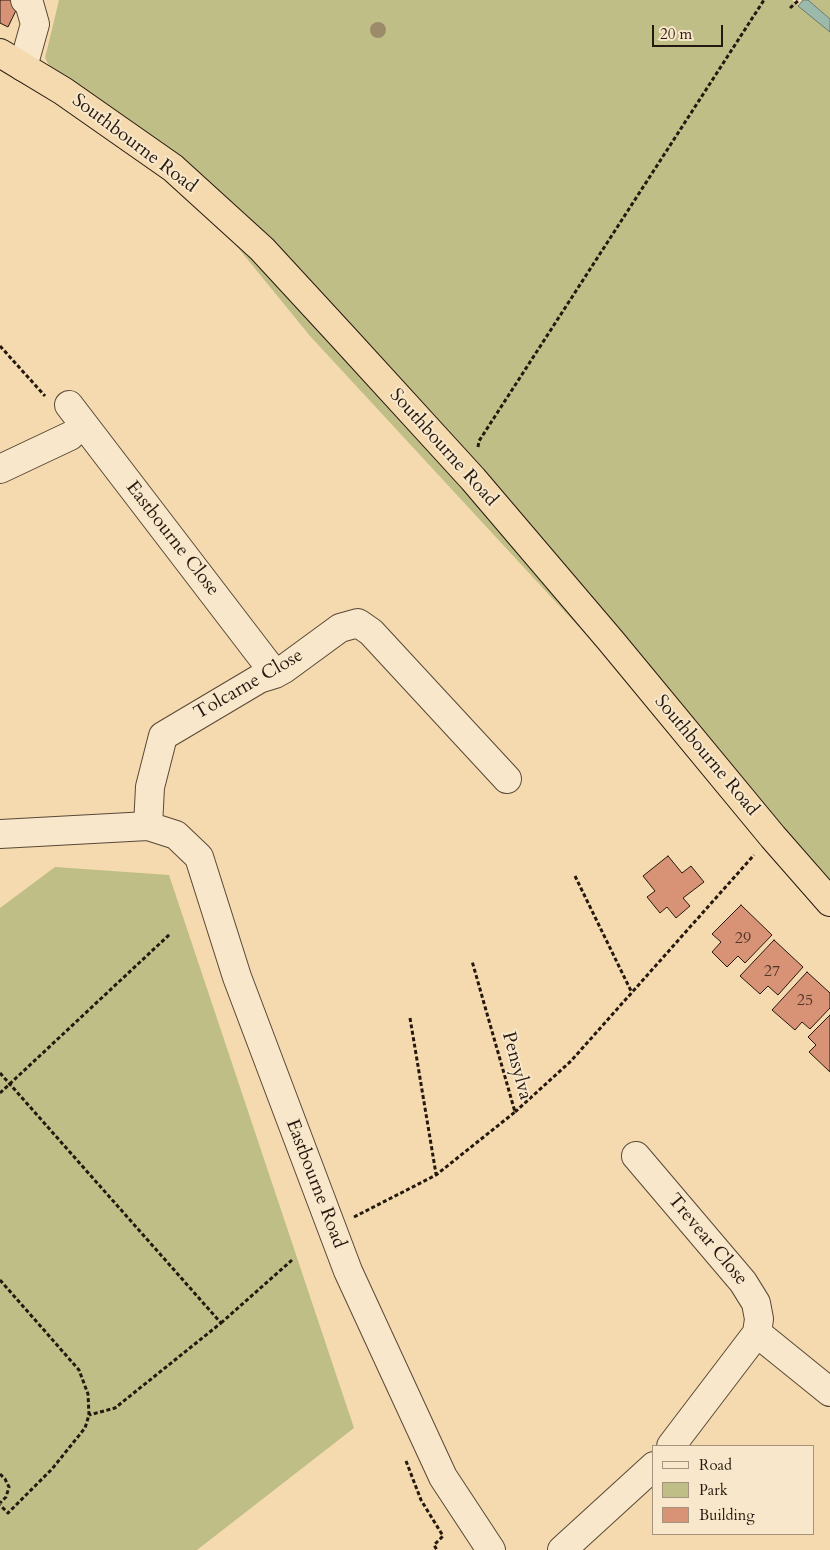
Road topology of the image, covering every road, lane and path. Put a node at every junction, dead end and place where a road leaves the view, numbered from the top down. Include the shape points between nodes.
1 (764, 0) edge
2 (29, 1) edge
3 (797, 2) edge
4 (790, 8) dead end
5 (11, 60) edge
6 (0, 346) edge
7 (69, 404) joint
8 (70, 436) dead end
9 (0, 469) edge
10 (473, 479) junction
11 (276, 674) junction
12 (507, 779) dead end
13 (148, 826) junction
14 (0, 834) edge
15 (773, 837) junction
16 (575, 876) dead end
17 (830, 902) edge
18 (170, 934) dead end
19 (472, 960) dead end
20 (632, 993) junction
21 (410, 1018) dead end
22 (0, 1073) edge
23 (10, 1084) junction
24 (0, 1093) edge
25 (515, 1112) junction
26 (636, 1156) dead end
27 (436, 1175) junction
28 (332, 1230) junction
29 (292, 1260) dead end
30 (0, 1280) edge
31 (221, 1323) junction
32 (757, 1333) junction
33 (830, 1392) edge
34 (89, 1415) junction
35 (672, 1445) edge
36 (652, 1468) edge
37 (0, 1474) edge
38 (0, 1504) edge
39 (485, 1548) edge
40 (562, 1550) edge

1 - 10 path via 479,441
2 - 5 street via 35,24
3 - 4 path
5 - 10 highway, Southbourne Road via 63,90 165,162 262,249
6 - 7 path via 46,398
7 - 11 street, Eastbourne Close
8 - 9 street
10 - 15 highway, Southbourne Road
11 - 12 street, Tolcarne Close via 340,628 358,623 371,632
11 - 13 street, Tolcarne Close via 259,679 163,736 150,787
13 - 14 street
13 - 28 street, Eastbourne Road via 176,835 199,857 237,977
15 - 17 highway, Southbourne Road
15 - 20 path via 745,864
16 - 20 path
18 - 23 path
19 - 25 path, Pensylva
20 - 25 path via 571,1061
21 - 27 path
22 - 23 path
23 - 24 path
23 - 31 path
25 - 27 path, Pensylva
26 - 32 street, Trevear Close via 743,1282 756,1304
27 - 28 path, Pensylva
28 - 39 street, Eastbourne Road via 443,1477
29 - 31 path
30 - 34 path via 79,1370 88,1394
31 - 34 path via 116,1408
32 - 33 street
32 - 35 street
34 - 38 path via 85,1428 52,1469 8,1513
36 - 40 street
37 - 38 path via 8,1487

